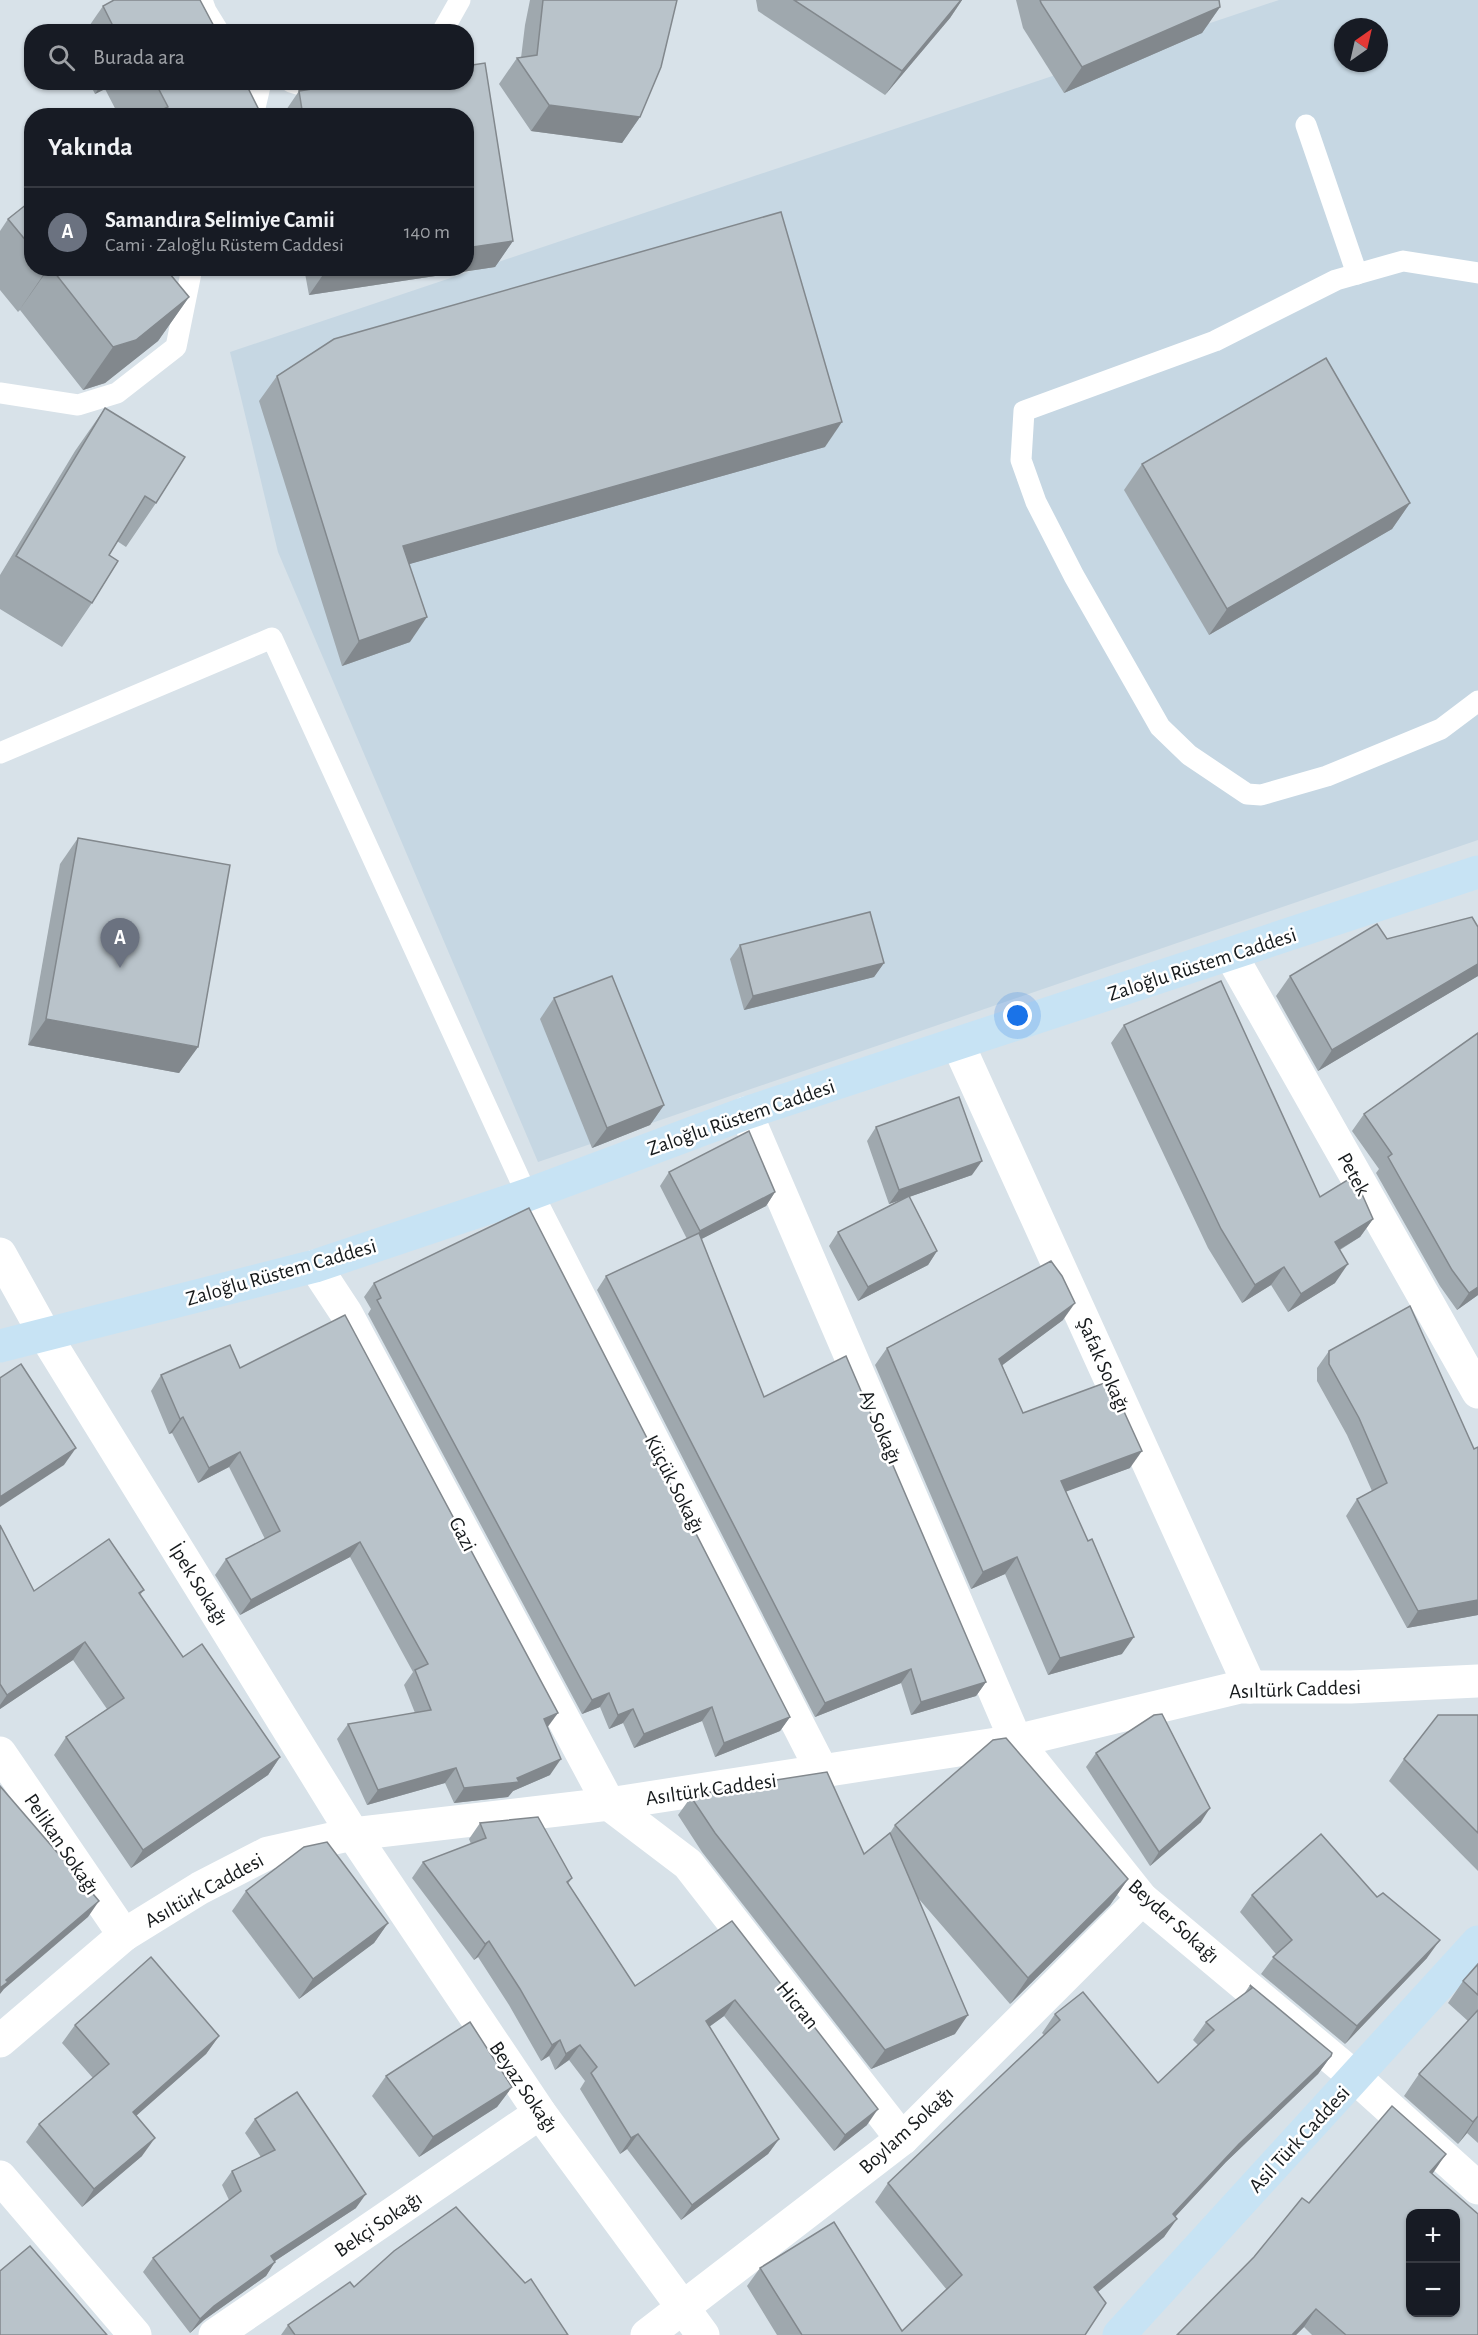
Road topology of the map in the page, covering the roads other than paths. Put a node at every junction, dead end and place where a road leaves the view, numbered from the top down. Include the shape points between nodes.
1 (202, 0) edge
2 (460, 0) edge
3 (214, 24) edge
4 (446, 24) edge
5 (259, 90) edge
6 (255, 108) edge
7 (1306, 125) dead end
8 (1478, 273) edge
9 (1357, 274) junction
10 (190, 276) edge
11 (0, 393) edge
12 (1478, 701) edge
13 (0, 753) edge
14 (1478, 872) edge
15 (1231, 955) junction
16 (958, 1044) junction
17 (746, 1113) junction
18 (527, 1195) junction
19 (0, 1254) edge
20 (315, 1266) junction
21 (45, 1335) junction
22 (0, 1346) edge
23 (1478, 1392) edge
24 (1478, 1681) edge
25 (1250, 1687) junction
26 (1016, 1741) junction
27 (0, 1753) edge
28 (823, 1773) junction
29 (609, 1804) junction
30 (353, 1834) junction
31 (1142, 1899) junction
32 (124, 1935) junction
33 (1478, 1942) edge
34 (0, 2041) edge
35 (1356, 2078) junction
36 (540, 2113) junction
37 (902, 2139) junction
38 (0, 2177) edge
39 (1478, 2188) edge
40 (683, 2309) junction
41 (135, 2335) edge
42 (215, 2335) edge
43 (647, 2335) edge
44 (703, 2335) edge
45 (1119, 2335) edge

1 - 3 lane
2 - 4 lane
5 - 6 lane
7 - 9 lane
8 - 9 lane via 1403,261
9 - 12 lane via 1336,280 1215,341 1024,411 1021,460 1036,502 1074,576 1160,727 1189,755 1246,794 1261,795 1328,776 1441,729
10 - 11 lane via 176,347 117,393 78,405
13 - 18 lane via 272,638
14 - 15 street, Zaloğlu Rüstem Caddesi
15 - 16 street, Zaloğlu Rüstem Caddesi
15 - 23 street, Petek
16 - 17 street, Zaloğlu Rüstem Caddesi
16 - 25 street, Şafak Sokağı
17 - 18 street, Zaloğlu Rüstem Caddesi
17 - 26 street, Ay Sokağı
18 - 20 street, Zaloğlu Rüstem Caddesi
18 - 28 street, Küçük Sokağı
19 - 21 street, İpek Sokağı
20 - 21 street, Zaloğlu Rüstem Caddesi
20 - 29 street, Gazi via 346,1313
21 - 22 street, Zaloğlu Rüstem Caddesi
21 - 30 street, İpek Sokağı
24 - 25 street, Asıltürk Caddesi
25 - 26 street, Asıltürk Caddesi via 1240,1686
26 - 28 street, Asıltürk Caddesi
26 - 31 street, Beyder Sokağı
27 - 32 street, Pelikan Sokağı
28 - 29 street, Asıltürk Caddesi
29 - 30 street, Asıltürk Caddesi
29 - 37 street, Hicran via 688,1864
30 - 32 street, Asıltürk Caddesi via 268,1853 200,1888
30 - 36 street, Beyaz Sokağı
31 - 35 street, Beyder Sokağı
31 - 37 street, Boylam Sokağı
32 - 34 street, Asıltürk Caddesi
33 - 35 street, Asil Türk Caddesi
35 - 39 street, Beyder Sokağı
35 - 45 street, Asil Türk Caddesi
36 - 40 street, Beyaz Sokağı
36 - 42 street, Bekçi Sokağı
37 - 40 street, Boylam Sokağı
38 - 41 street
40 - 43 street, Boylam Sokağı
40 - 44 street, Beyaz Sokağı

